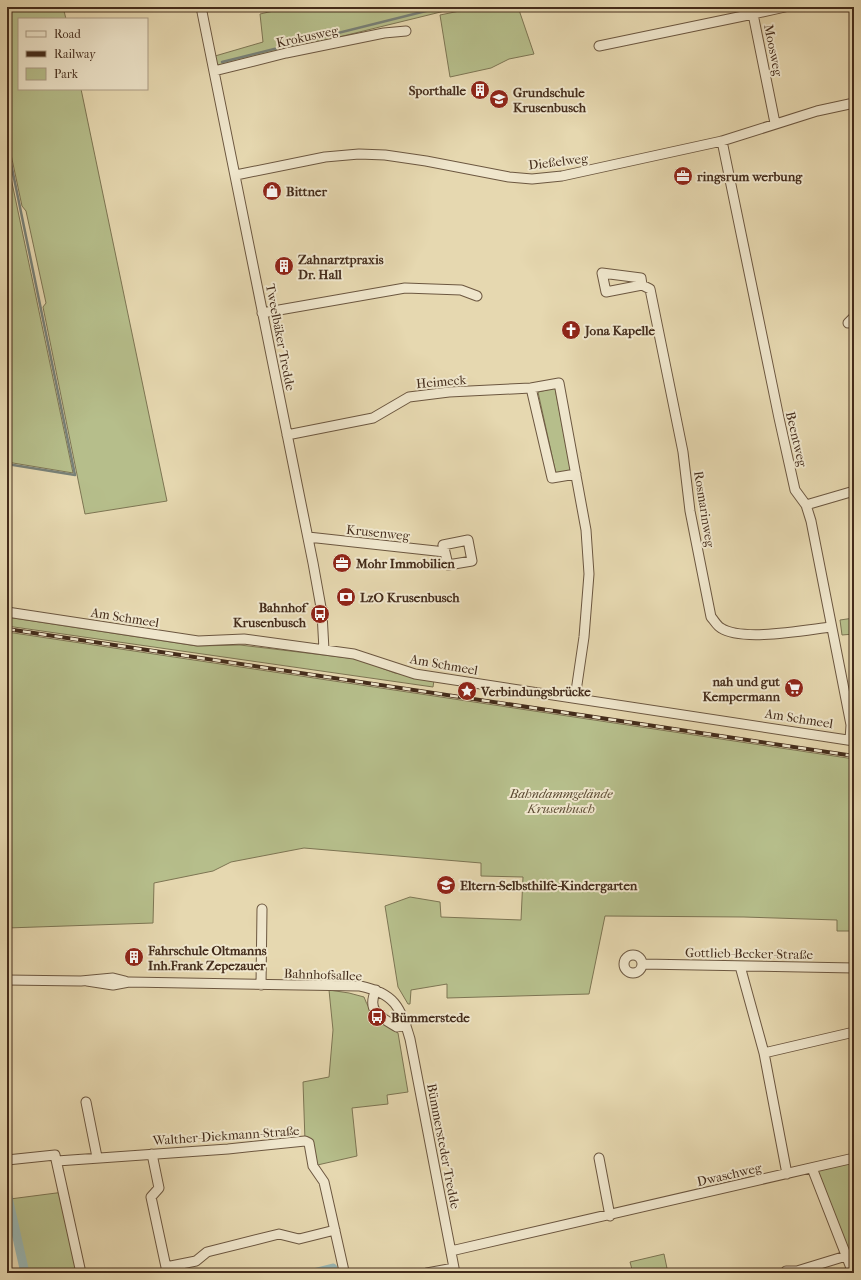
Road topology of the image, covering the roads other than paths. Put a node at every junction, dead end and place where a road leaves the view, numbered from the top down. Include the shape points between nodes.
1 (201, 7) edge
2 (785, 7) edge
3 (754, 14) junction
4 (406, 31) dead end
5 (599, 46) dead end
6 (214, 71) junction
7 (854, 103) edge
8 (776, 123) junction
9 (722, 141) junction
10 (236, 175) junction
11 (642, 285) dead end
12 (477, 296) dead end
13 (262, 313) junction
14 (531, 388) junction
15 (287, 435) junction
16 (576, 474) junction
17 (854, 491) edge
18 (806, 505) junction
19 (308, 537) junction
20 (445, 552) dead end
21 (7, 612) edge
22 (831, 627) junction
23 (324, 650) junction
24 (575, 698) junction
25 (852, 740) edge
26 (262, 909) dead end
27 (643, 964) dead end
28 (740, 966) junction
29 (854, 968) edge
30 (7, 980) edge
31 (261, 985) junction
32 (380, 991) junction
33 (406, 1025) junction
34 (854, 1034) edge
35 (764, 1053) junction
36 (86, 1102) dead end
37 (152, 1154) junction
38 (97, 1158) junction
39 (599, 1158) dead end
40 (854, 1158) edge
41 (7, 1160) edge
42 (57, 1161) junction
43 (812, 1168) junction
44 (787, 1174) junction
45 (610, 1216) junction
46 (335, 1230) junction
47 (451, 1251) junction
48 (846, 1256) junction
49 (167, 1270) edge
50 (454, 1270) edge
51 (786, 1271) dead end
52 (81, 1273) edge
53 (347, 1273) edge
54 (427, 1273) edge
55 (853, 1273) edge

1 - 6 street, Tweelbäker Tredde
2 - 3 street, Moosweg
3 - 5 street
3 - 8 street, Moosweg
4 - 6 street, Krokusweg via 286,53
6 - 10 street, Tweelbäker Tredde
7 - 8 street, Dießelweg
8 - 9 street, Dießelweg
9 - 10 street, Dießelweg via 562,176 532,179 419,160 359,154 324,157
9 - 18 street, Beentweg via 778,418 795,490
10 - 13 street, Tweelbäker Tredde
11 - 22 street, Rosmarinweg via 650,289 683,452 690,511 711,617 721,628 738,634 770,634
12 - 13 street via 461,290 405,288
13 - 15 street, Tweelbäker Tredde
14 - 15 street, Heimeck via 449,392 409,397 373,418
14 - 16 street via 552,478
14 - 16 street, Heimeck via 559,383
15 - 19 street, Tweelbäker Tredde
16 - 24 street, Heimeck via 586,530 589,574 584,637
17 - 18 street
18 - 22 street, Beentweg
19 - 20 street, Krusenweg
19 - 23 street, Tweelbäker Tredde via 322,614
21 - 23 street, Am Schmeel via 198,641 244,639
22 - 25 street, Beentweg
23 - 24 street, Am Schmeel via 354,654 415,674
24 - 25 street, Am Schmeel
26 - 31 street
27 - 28 street, Gottlieb-Becker-Straße
28 - 29 street, Gottlieb-Becker-Straße
28 - 35 street
30 - 31 street, Bahnhofsallee via 87,981 113,978 129,982
31 - 32 street, Bahnhofsallee via 360,986
32 - 33 street, Bümmersteder Tredde via 392,999
32 - 33 street via 372,999 372,1006 381,1018 397,1027
33 - 47 street, Bümmersteder Tredde
34 - 35 street
35 - 44 street
36 - 38 street
37 - 38 street, Walther-Diekmann-Straße
37 - 46 street, Walther-Diekmann-Straße via 305,1141 309,1143 313,1166 324,1182
37 - 49 street via 159,1188 151,1197
38 - 42 street, Walther-Diekmann-Straße
39 - 45 street
40 - 43 street, Dwaschweg
41 - 42 street via 55,1155
42 - 52 street
43 - 44 street, Dwaschweg
43 - 48 street
44 - 45 street, Dwaschweg
45 - 47 street, Dwaschweg
46 - 49 street via 299,1239 279,1234 207,1252 196,1261
46 - 53 street, Walther-Diekmann-Straße via 344,1271
47 - 50 street, Bümmersteder Tredde
48 - 51 street via 797,1271
48 - 55 street
50 - 54 street

